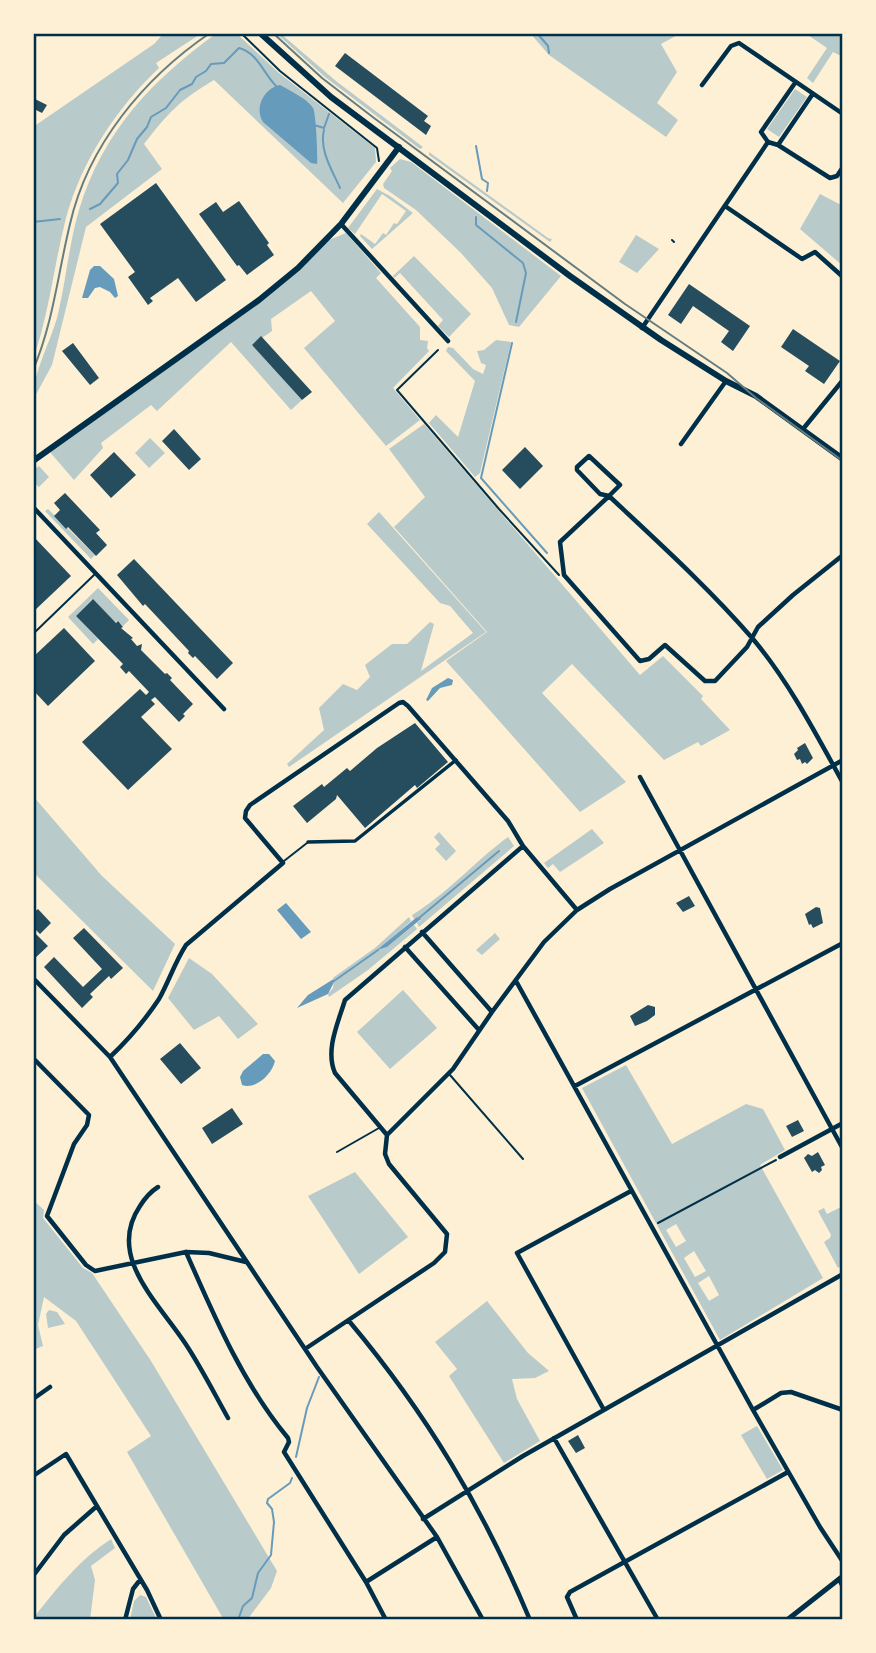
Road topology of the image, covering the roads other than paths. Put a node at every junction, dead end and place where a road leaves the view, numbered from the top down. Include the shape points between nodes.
1 (260, 33) edge
2 (795, 83) junction
3 (702, 85) dead end
4 (812, 95) junction
5 (843, 114) edge
6 (768, 142) junction
7 (778, 145) junction
8 (399, 147) junction
9 (843, 167) edge
10 (724, 206) junction
11 (341, 224) junction
12 (843, 277) edge
13 (642, 328) junction
14 (448, 341) dead end
15 (843, 380) edge
16 (726, 381) junction
17 (803, 429) junction
18 (681, 444) dead end
19 (843, 459) edge
20 (33, 461) edge
21 (609, 496) junction
22 (33, 507) edge
23 (843, 555) edge
24 (96, 573) junction
25 (33, 634) edge
26 (752, 638) junction
27 (224, 709) dead end
28 (456, 760) junction
29 (843, 760) edge
30 (833, 765) junction
31 (640, 777) dead end
32 (843, 783) edge
33 (308, 842) joint
34 (523, 846) junction
35 (679, 849) junction
36 (283, 863) junction
37 (577, 910) junction
38 (422, 932) junction
39 (843, 943) edge
40 (405, 947) junction
41 (33, 978) edge
42 (516, 981) junction
43 (755, 989) junction
44 (492, 1012) junction
45 (479, 1030) junction
46 (110, 1057) junction
47 (33, 1058) edge
48 (449, 1074) junction
49 (575, 1086) junction
50 (843, 1123) edge
51 (380, 1128) junction
52 (832, 1129) junction
53 (387, 1135) junction
54 (843, 1149) edge
55 (337, 1152) dead end
56 (780, 1157) road end
57 (523, 1159) dead end
58 (158, 1187) dead end
59 (631, 1191) junction
60 (186, 1252) junction
61 (247, 1262) junction
62 (131, 1265) junction
63 (843, 1273) edge
64 (349, 1321) junction
65 (718, 1345) junction
66 (305, 1349) junction
67 (50, 1387) dead end
68 (33, 1399) edge
69 (604, 1409) junction
70 (753, 1410) junction
71 (843, 1410) edge
72 (228, 1418) dead end
73 (554, 1438) junction
74 (788, 1472) junction
75 (33, 1476) edge
76 (469, 1489) junction
77 (97, 1506) junction
78 (423, 1519) junction
79 (437, 1537) junction
80 (625, 1562) junction
81 (843, 1562) edge
82 (33, 1576) edge
83 (841, 1577) edge
84 (140, 1580) junction
85 (366, 1582) junction
86 (843, 1587) edge
87 (125, 1620) edge
88 (161, 1620) edge
89 (386, 1620) edge
90 (483, 1620) edge
91 (530, 1620) edge
92 (577, 1620) edge
93 (658, 1620) edge
94 (787, 1620) edge

1 - 8 main road via 331,97
2 - 3 street via 738,43
2 - 4 street
2 - 6 street via 761,132
4 - 5 street
4 - 7 street
6 - 7 street
6 - 10 street
7 - 9 street via 830,178
8 - 11 main road
8 - 13 main road
10 - 12 street via 802,259 815,252
10 - 13 street
11 - 14 street
11 - 20 main road via 259,300
13 - 16 main road
15 - 17 street
16 - 17 main road
16 - 18 street
17 - 19 main road
21 - 21 street via 620,485 589,456 577,470 600,494
21 - 26 street
21 - 26 street via 560,542 564,575 640,661 665,645 710,682
22 - 24 street
23 - 26 street via 765,621
24 - 25 lane
24 - 27 street
26 - 30 street via 786,684
28 - 33 street via 355,841
28 - 34 street via 508,821
28 - 36 street via 404,702 393,706 246,811 245,818
29 - 30 street
30 - 32 street
30 - 35 street
31 - 35 street
33 - 36 lane
34 - 37 street
34 - 38 street
35 - 37 street
35 - 43 street
36 - 46 street via 186,945 150,1012
37 - 42 street via 544,942
38 - 40 street
38 - 44 street
39 - 43 street
40 - 45 street
40 - 51 street via 345,1000 331,1053 335,1073
41 - 46 street
42 - 44 street
42 - 49 street
43 - 49 street
43 - 52 street
44 - 45 street
45 - 48 street
46 - 61 street
47 - 62 street via 89,1115 47,1216 95,1271
48 - 53 street
48 - 57 lane
49 - 59 street
50 - 52 street
51 - 53 street
51 - 55 lane
52 - 54 street
52 - 56 street
53 - 64 street via 389,1164 438,1221 447,1234 448,1246 434,1263
58 - 62 street via 149,1192 132,1219 127,1235
59 - 65 street
59 - 69 street via 517,1253
60 - 61 street
60 - 62 street
60 - 85 street via 267,1413 288,1438 284,1452
61 - 66 street
62 - 72 street via 186,1345
63 - 65 street
64 - 66 street
64 - 76 street via 414,1404
65 - 69 street
65 - 70 street
66 - 78 street
67 - 68 street
69 - 73 street
70 - 71 street via 792,1392
70 - 74 street
73 - 76 street
73 - 80 street
74 - 80 street
74 - 81 street
75 - 77 street via 66,1454
76 - 78 street
76 - 91 street
77 - 82 street via 64,1535
77 - 84 street
78 - 79 street
79 - 85 street
79 - 90 street
80 - 92 street via 570,1592
80 - 93 street
83 - 86 street
83 - 94 street
84 - 87 street via 132,1589
84 - 88 street
85 - 89 street

